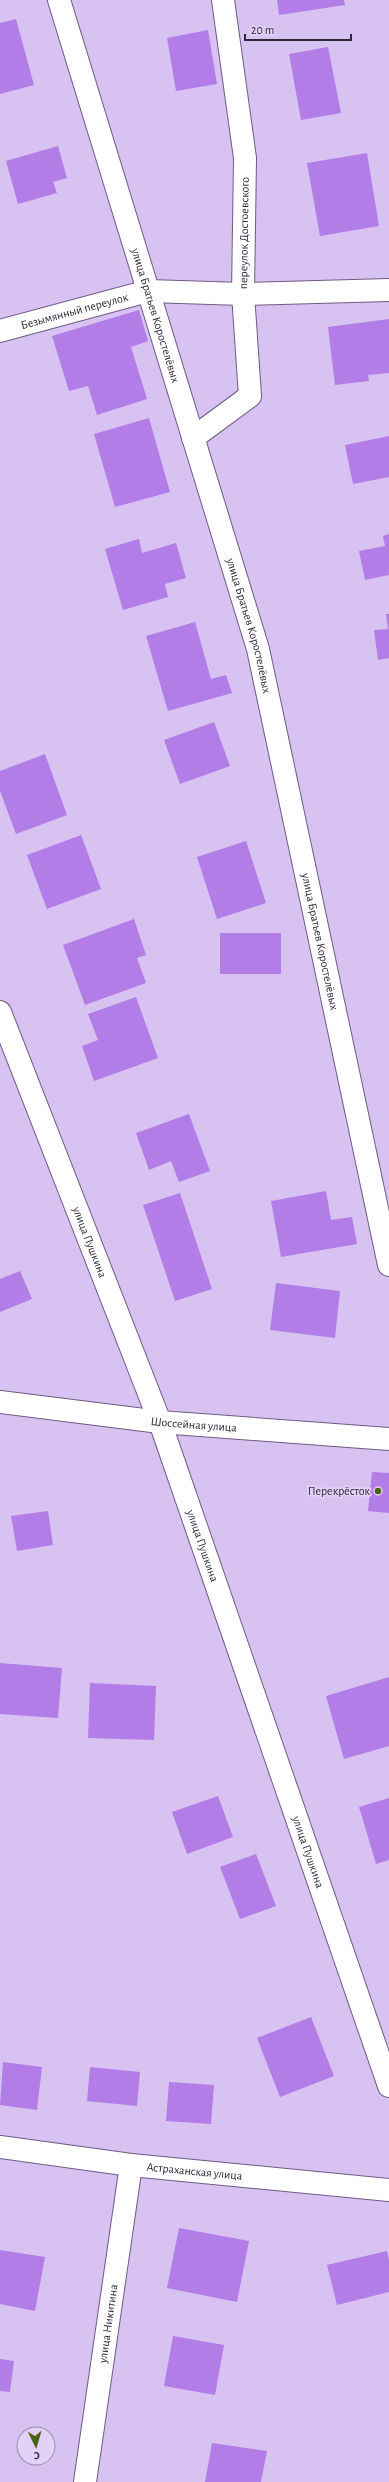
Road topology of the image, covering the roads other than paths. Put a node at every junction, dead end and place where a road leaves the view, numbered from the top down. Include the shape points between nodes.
1 (59, 0) edge
2 (223, 0) edge
3 (389, 290) edge
4 (148, 291) junction
5 (243, 294) junction
6 (0, 331) edge
7 (193, 438) junction
8 (0, 1012) edge
9 (389, 1264) edge
10 (0, 1402) edge
11 (160, 1422) junction
12 (389, 1439) edge
13 (389, 2086) edge
14 (0, 2147) edge
15 (131, 2165) junction
16 (389, 2190) edge
17 (86, 2482) edge

1 - 4 street, улица Братьев Коростелёвых
2 - 5 street, переулок Достоевского via 245,158
3 - 5 street, Безымянный переулок
4 - 5 street, Безымянный переулок
4 - 6 street, Безымянный переулок
4 - 7 street, улица Братьев Коростелёвых
5 - 7 street, переулок Достоевского via 250,396
7 - 9 street, улица Братьев Коростелёвых via 258,649
8 - 11 street, улица Пушкина
10 - 11 street, Шоссейная улица
11 - 12 street, Шоссейная улица
11 - 13 street, улица Пушкина
14 - 15 street, Астраханская улица
15 - 16 street, Астраханская улица
15 - 17 street, улица Никитина

